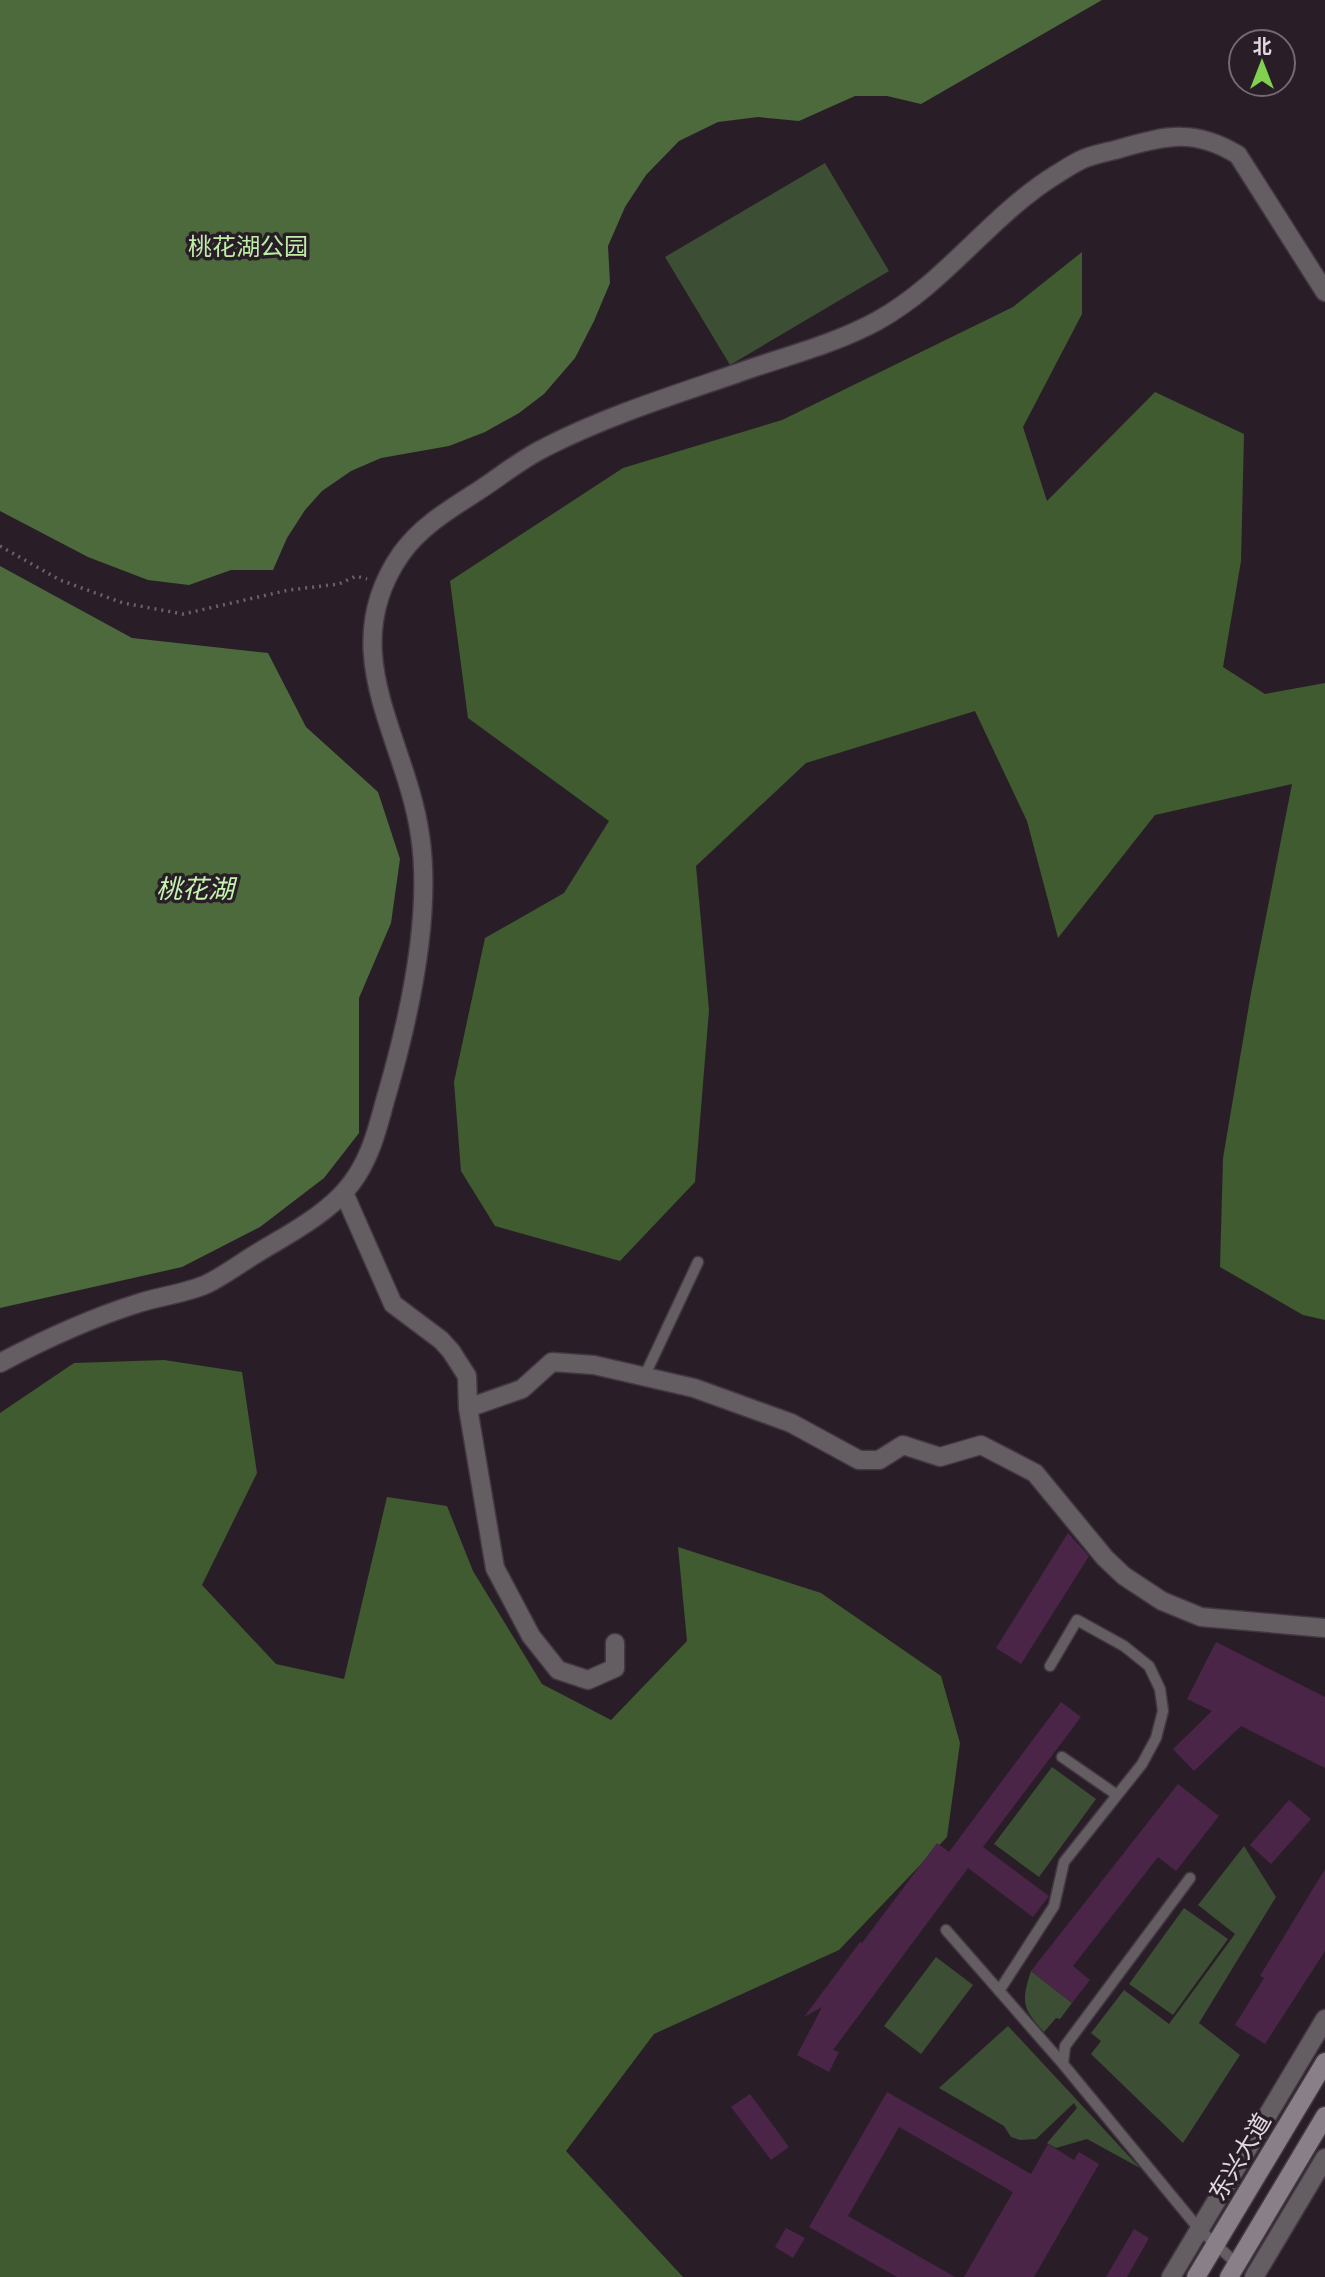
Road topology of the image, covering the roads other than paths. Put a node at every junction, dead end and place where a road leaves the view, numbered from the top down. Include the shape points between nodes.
1 (1325, 292) edge
2 (344, 1193) junction
3 (698, 1262) dead end
4 (0, 1363) edge
5 (645, 1375) junction
6 (468, 1408) junction
7 (1325, 1628) edge
8 (615, 1643) dead end
9 (1050, 1665) dead end
10 (1062, 1757) dead end
11 (1117, 1795) junction
12 (1190, 1878) dead end
13 (946, 1930) dead end
14 (999, 1991) junction
15 (1325, 2019) edge
16 (1325, 2044) edge
17 (1325, 2062) edge
18 (1063, 2064) junction
19 (1298, 2065) junction
20 (1325, 2116) edge
21 (1325, 2158) edge
22 (1199, 2230) junction
23 (1216, 2244) junction
24 (1233, 2270) edge
25 (1171, 2277) edge
26 (1196, 2277) edge
27 (1254, 2277) edge

1 - 2 street via 1238,155 1194,137 1161,137 1081,160 1028,192 932,282 874,323 634,408 543,448 430,523 401,554 382,592 372,634 374,677 416,811 424,866 422,918 404,1037 376,1133 363,1166
2 - 4 street via 321,1213 205,1285 106,1314
2 - 6 street via 393,1304 441,1340 460,1363 467,1377
3 - 5 lane
5 - 6 street via 552,1362 522,1389
5 - 7 street via 791,1423 859,1460 879,1460 903,1445 940,1457 981,1445 1035,1473 1105,1559 1162,1601 1201,1617
6 - 8 street via 495,1568 531,1636 558,1670 588,1680 615,1668
9 - 11 lane via 1077,1620 1149,1666 1160,1689 1163,1711 1142,1764
10 - 11 lane
11 - 14 lane via 1064,1862 1054,1906
12 - 18 lane via 1065,2046
13 - 14 lane
14 - 18 lane
15 - 19 street
16 - 19 street
17 - 23 main road, 东兴大道
18 - 22 lane
19 - 22 street
20 - 24 main road
21 - 27 street
22 - 23 lane
22 - 25 street
23 - 24 lane
23 - 26 main road, 东兴大道

